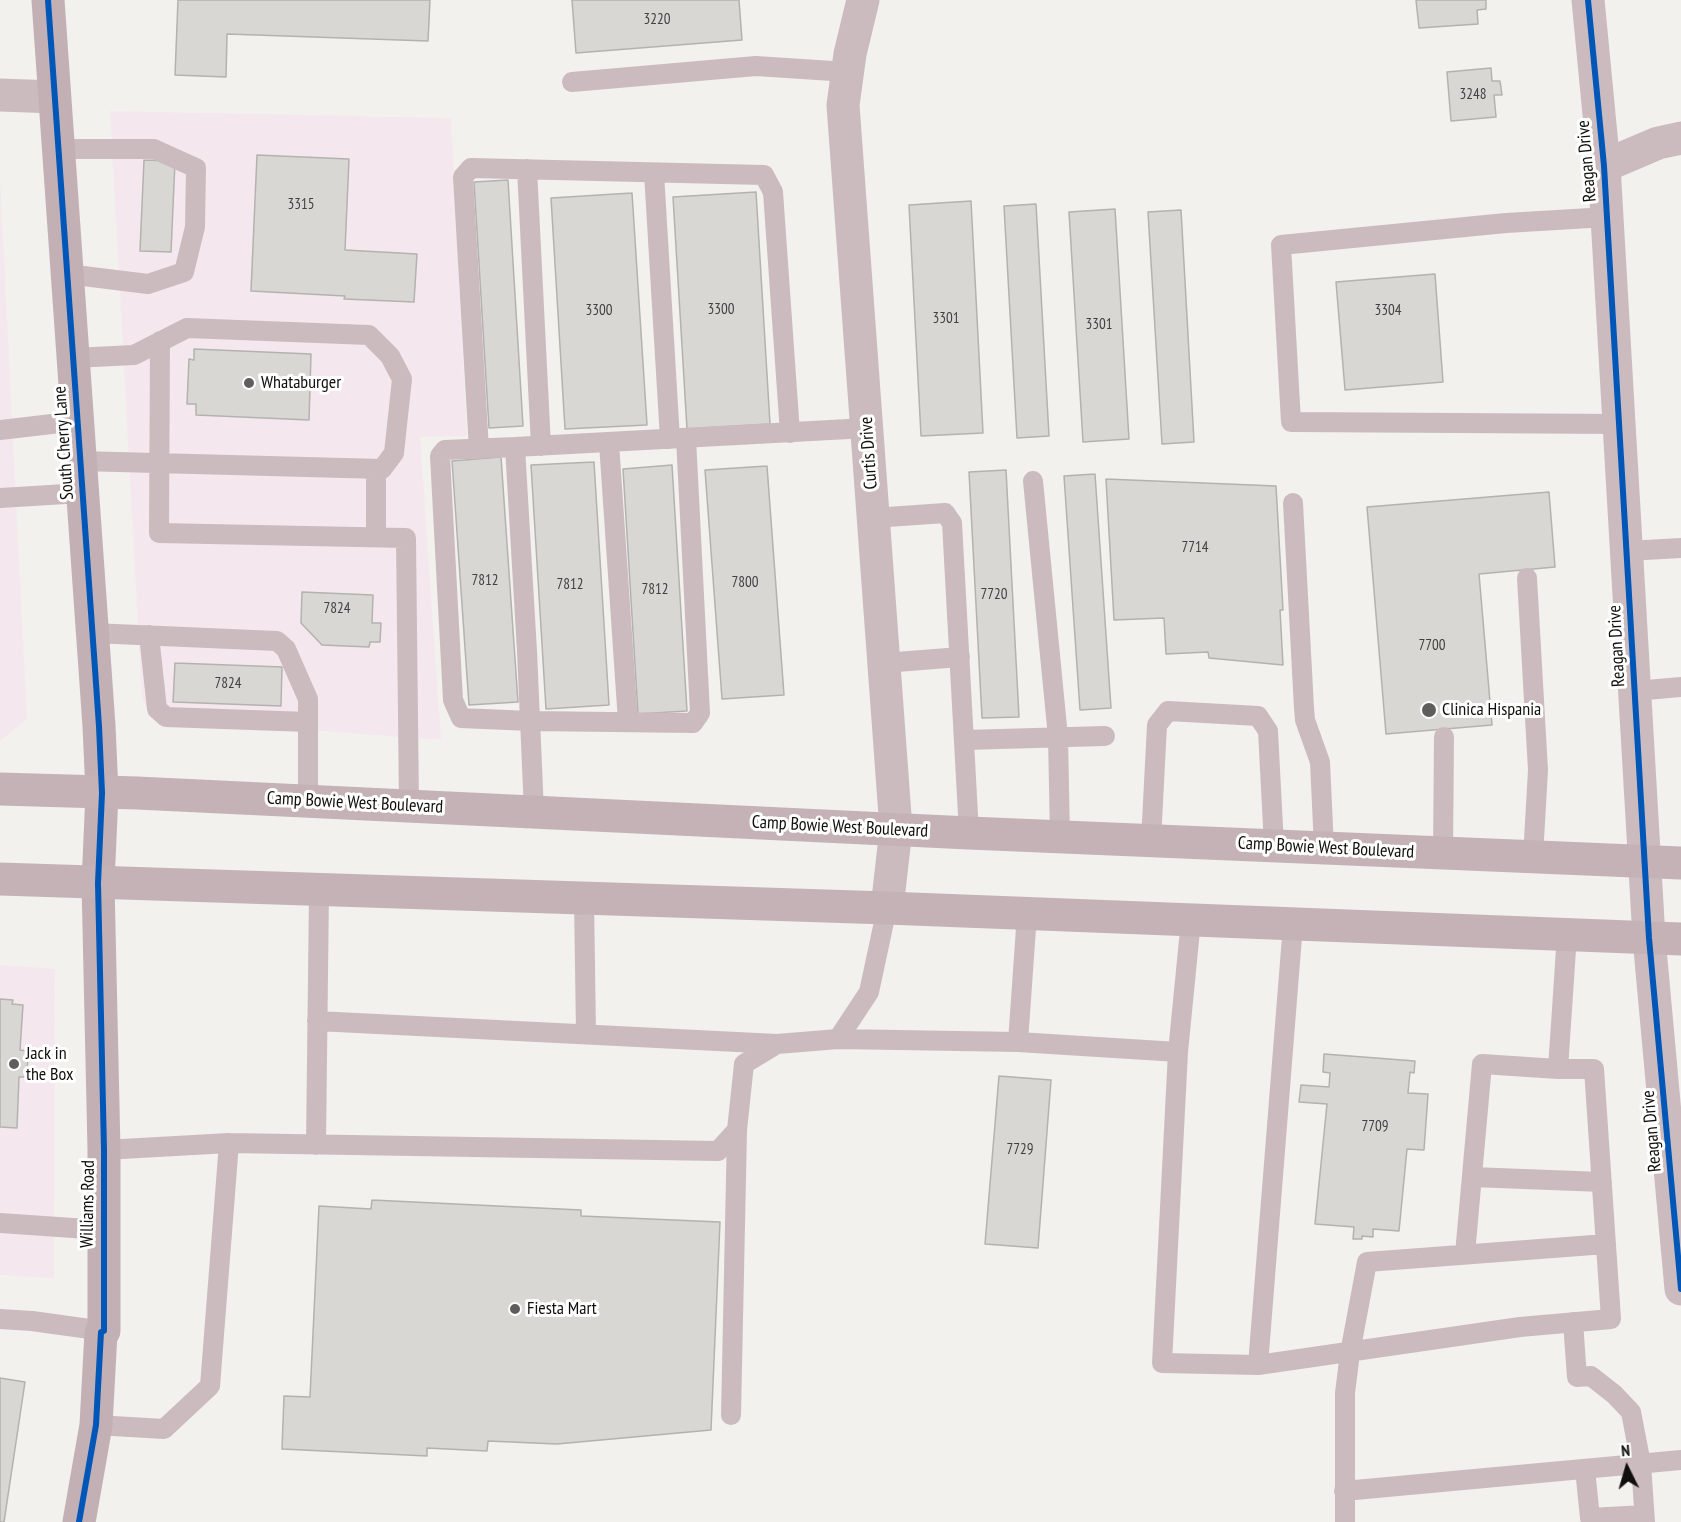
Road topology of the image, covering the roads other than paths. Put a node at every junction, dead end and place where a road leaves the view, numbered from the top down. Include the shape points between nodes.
1 (48, 0) edge
2 (863, 0) edge
3 (1588, 0) edge
4 (848, 72) junction
5 (572, 82) dead end
6 (0, 95) edge
7 (54, 97) junction
8 (1681, 138) edge
9 (58, 149) junction
10 (1604, 166) junction
11 (527, 169) junction
12 (654, 173) junction
13 (1607, 217) junction
14 (67, 274) junction
15 (160, 341) junction
16 (73, 358) junction
17 (77, 421) junction
18 (1619, 424) junction
19 (867, 428) junction
20 (0, 430) edge
21 (790, 433) junction
22 (678, 439) junction
23 (609, 443) junction
24 (541, 446) junction
25 (515, 447) junction
26 (480, 449) junction
27 (80, 461) junction
28 (159, 463) junction
29 (376, 469) junction
30 (1033, 481) dead end
31 (82, 494) junction
32 (0, 498) edge
33 (1293, 503) dead end
34 (873, 518) junction
35 (376, 537) junction
36 (1681, 548) edge
37 (1627, 551) junction
38 (1527, 578) dead end
39 (92, 633) junction
40 (150, 635) junction
41 (960, 657) junction
42 (884, 663) junction
43 (1681, 687) edge
44 (1635, 691) junction
45 (530, 721) junction
46 (308, 722) junction
47 (628, 722) junction
48 (1105, 736) dead end
49 (1058, 737) junction
50 (1444, 737) dead end
51 (965, 740) junction
52 (0, 789) edge
53 (102, 793) junction
54 (308, 801) junction
55 (409, 806) junction
56 (534, 812) junction
57 (896, 829) junction
58 (969, 833) junction
59 (1060, 837) junction
60 (1152, 841) junction
61 (1274, 846) junction
62 (1324, 848) junction
63 (1443, 854) junction
64 (1533, 857) junction
65 (1645, 862) junction
66 (1681, 863) edge
67 (0, 879) edge
68 (98, 883) junction
69 (319, 890) junction
70 (584, 898) junction
71 (887, 908) junction
72 (1027, 914) junction
73 (1191, 920) junction
74 (1293, 924) junction
75 (1568, 934) junction
76 (1649, 938) junction
77 (1681, 939) edge
78 (317, 1021) junction
79 (586, 1034) junction
80 (838, 1039) junction
81 (1018, 1042) junction
82 (777, 1044) junction
83 (1178, 1052) junction
84 (1558, 1069) junction
85 (737, 1130) junction
86 (229, 1143) junction
87 (316, 1145) junction
88 (104, 1150) junction
89 (1472, 1177) junction
90 (1602, 1182) junction
91 (0, 1223) edge
92 (102, 1230) junction
93 (1606, 1244) junction
94 (1465, 1254) junction
95 (1681, 1289) edge
96 (0, 1319) edge
97 (1573, 1322) junction
98 (104, 1331) junction
99 (1350, 1353) junction
100 (1258, 1365) junction
101 (731, 1415) dead end
102 (96, 1425) junction
103 (1681, 1460) edge
104 (1641, 1464) junction
105 (1585, 1469) junction
106 (1344, 1491) junction
107 (1644, 1518) edge
108 (79, 1522) edge
109 (1345, 1522) edge

1 - 7 street, South Cherry Lane
2 - 4 street, Curtis Drive
3 - 10 street, Reagan Drive
4 - 5 lane via 756,66
4 - 19 street, Curtis Drive via 843,105
6 - 7 street
7 - 9 street, South Cherry Lane
8 - 10 street via 1658,143
9 - 14 street, South Cherry Lane
9 - 14 lane via 154,149 196,168 195,227 184,272 148,284
10 - 13 street, Reagan Drive
11 - 12 lane
11 - 24 lane
11 - 26 lane via 471,168 463,177
12 - 21 lane via 764,175 773,192
12 - 22 lane
13 - 18 street, Reagan Drive
13 - 18 lane via 1281,245 1291,422
14 - 16 street, South Cherry Lane
15 - 16 lane via 134,355
15 - 28 lane
15 - 29 lane via 187,328 369,335 390,356 402,379 394,453 382,469
16 - 17 street, South Cherry Lane
17 - 20 lane
17 - 27 street, South Cherry Lane
18 - 37 street, Reagan Drive
19 - 21 lane
19 - 34 street, Curtis Drive
21 - 22 lane
22 - 23 lane
22 - 47 lane via 700,713 693,723
23 - 24 lane
23 - 47 lane
24 - 25 lane
25 - 26 lane
25 - 45 lane
26 - 45 lane via 445,450 440,456 453,700 461,718
27 - 28 lane
27 - 31 street, South Cherry Lane
28 - 29 lane
28 - 35 lane via 159,533
29 - 35 lane
30 - 49 lane
31 - 32 lane
31 - 39 street, South Cherry Lane
33 - 62 lane via 1305,720 1320,762
34 - 41 lane via 945,513 952,523
34 - 42 street, Curtis Drive
35 - 55 lane via 406,538
36 - 37 lane
37 - 44 street, Reagan Drive
38 - 64 lane via 1538,770
39 - 40 lane
39 - 53 street, South Cherry Lane
40 - 46 lane via 277,641 286,649 308,699
40 - 46 lane via 157,709 166,717
41 - 42 lane
41 - 51 lane
42 - 57 street, Curtis Drive
43 - 44 lane
44 - 65 street, Reagan Drive
45 - 47 lane
45 - 56 lane
46 - 54 lane
48 - 49 lane
49 - 51 lane
49 - 59 lane
50 - 63 lane
51 - 58 lane
52 - 53 main road, Camp Bowie West Boulevard
53 - 54 main road, Camp Bowie West Boulevard
53 - 68 street, South Cherry Lane
54 - 55 main road, Camp Bowie West Boulevard
55 - 56 main road, Camp Bowie West Boulevard
56 - 57 main road, Camp Bowie West Boulevard
57 - 58 main road, Camp Bowie West Boulevard
57 - 71 street, Curtis Drive
58 - 59 main road, Camp Bowie West Boulevard
59 - 60 main road, Camp Bowie West Boulevard
60 - 61 main road, Camp Bowie West Boulevard
60 - 61 lane via 1156,725 1168,711 1258,716 1268,731
61 - 62 main road, Camp Bowie West Boulevard
62 - 63 main road, Camp Bowie West Boulevard
63 - 64 main road, Camp Bowie West Boulevard
64 - 65 main road, Camp Bowie West Boulevard
65 - 66 main road, Camp Bowie West Boulevard
65 - 76 street, Reagan Drive
67 - 68 main road
68 - 69 main road
68 - 88 street, Williams Road
69 - 70 main road
69 - 78 lane
70 - 71 main road
70 - 79 lane
71 - 72 main road
71 - 80 lane via 870,992
72 - 73 main road
72 - 81 lane
73 - 74 main road
73 - 83 lane
74 - 75 main road
74 - 100 lane
75 - 76 main road
75 - 84 lane
76 - 77 main road
76 - 95 street, Reagan Drive
78 - 79 lane
78 - 87 lane
79 - 82 lane
80 - 81 lane
80 - 82 lane
81 - 83 lane
82 - 85 lane via 744,1064
83 - 100 lane via 1162,1363
84 - 89 lane via 1482,1064
84 - 90 lane via 1594,1069
85 - 87 lane via 718,1151
85 - 101 lane
86 - 87 lane
86 - 88 lane
86 - 102 lane via 210,1386 164,1429
88 - 92 street, Williams Road
89 - 90 lane
89 - 94 lane
90 - 93 lane
91 - 92 lane
92 - 98 street, Williams Road
93 - 94 lane
93 - 97 lane via 1611,1319
94 - 99 lane via 1367,1262
96 - 98 lane
97 - 99 lane
97 - 104 lane via 1577,1377 1591,1376 1630,1412
98 - 102 street, Williams Road
99 - 100 lane
99 - 106 lane via 1345,1393
102 - 108 street, Williams Road
103 - 104 lane
104 - 105 lane
104 - 107 lane
105 - 106 lane
105 - 107 lane via 1590,1518
106 - 109 lane

